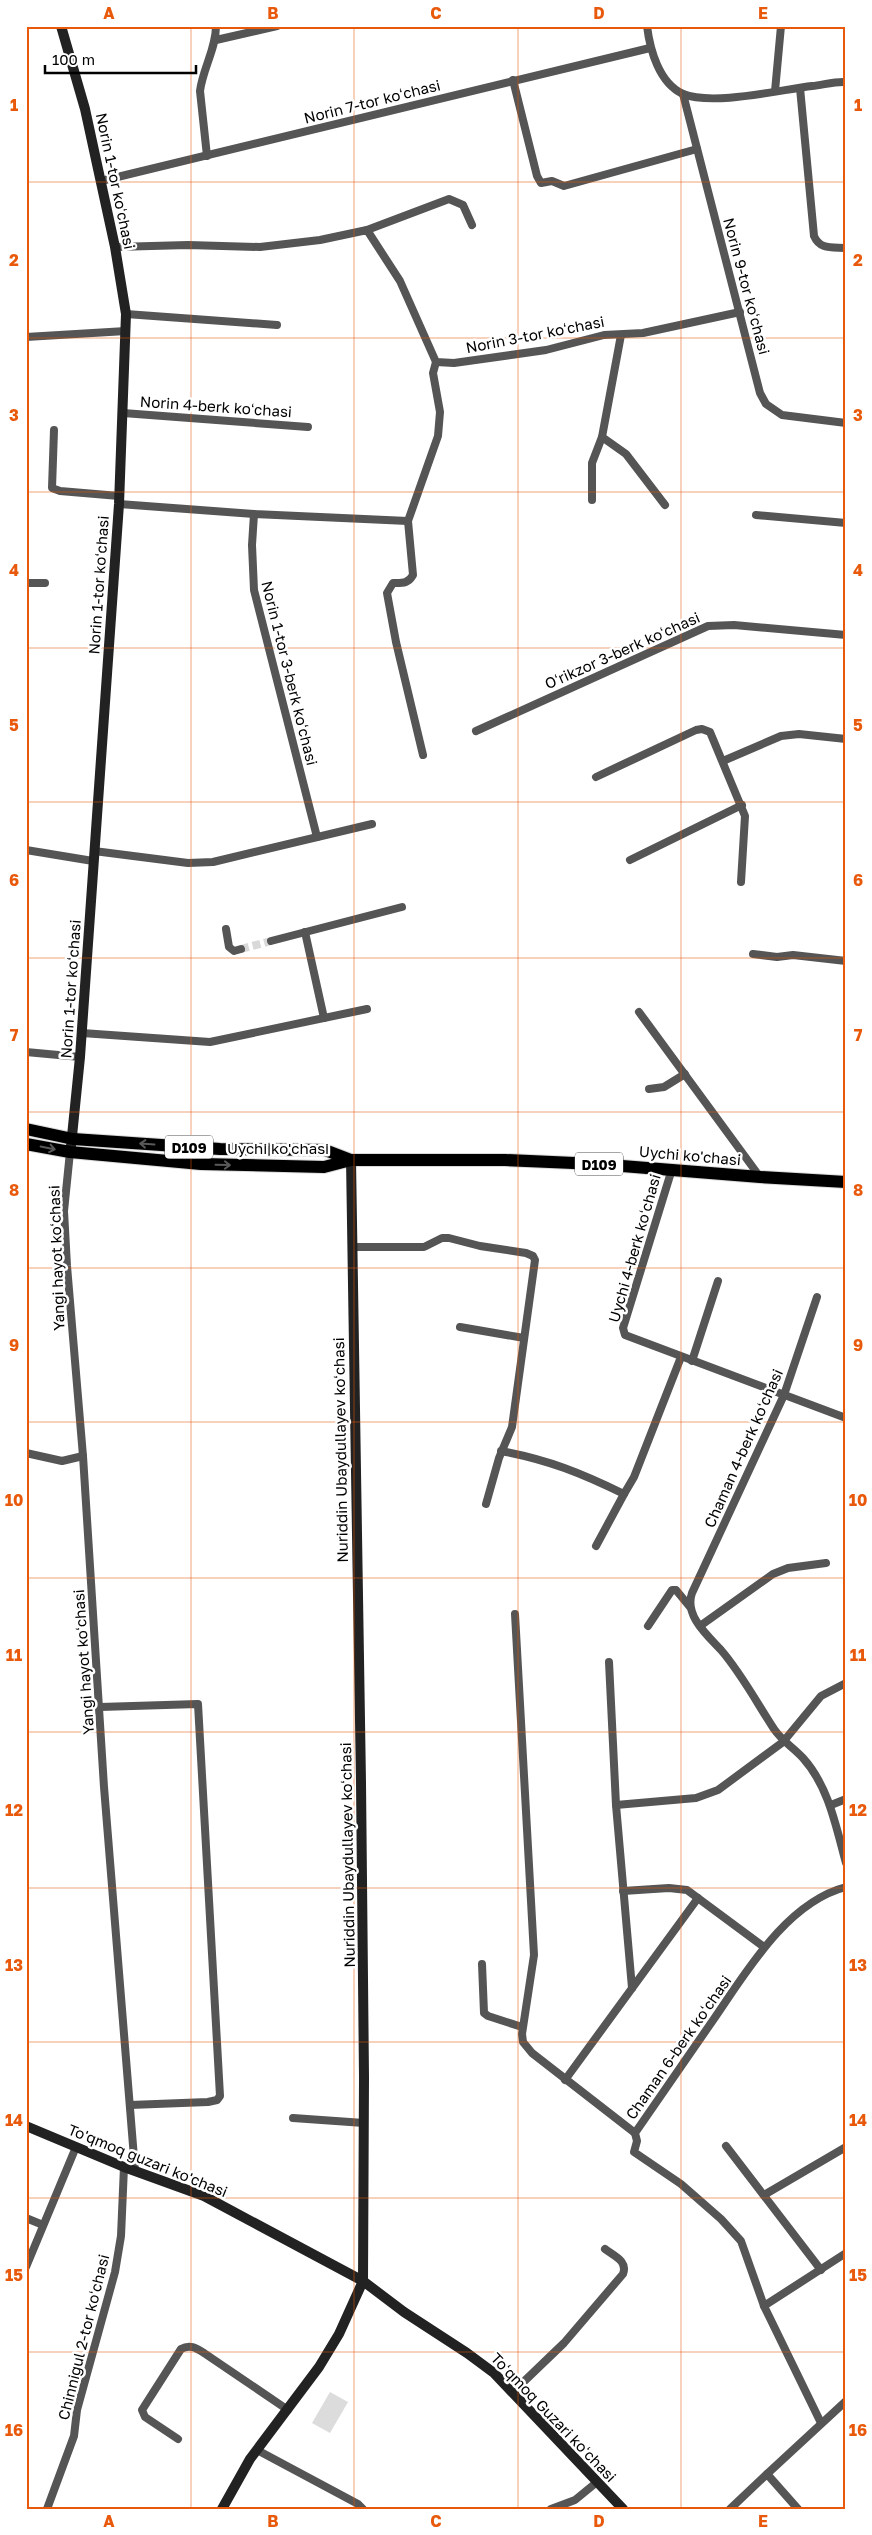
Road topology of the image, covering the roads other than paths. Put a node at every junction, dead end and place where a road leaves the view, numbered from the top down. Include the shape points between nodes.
1 (61, 26) edge
2 (216, 26) edge
3 (276, 26) edge
4 (646, 26) edge
5 (781, 26) edge
6 (216, 40) junction
7 (650, 48) junction
8 (513, 80) junction
9 (846, 82) edge
10 (800, 88) junction
11 (775, 91) junction
12 (683, 94) junction
13 (697, 149) junction
14 (207, 156) junction
15 (101, 181) junction
16 (472, 224) dead end
17 (367, 230) junction
18 (115, 247) junction
19 (846, 248) edge
20 (740, 312) junction
21 (126, 314) junction
22 (277, 325) dead end
23 (126, 331) junction
24 (620, 336) junction
25 (26, 337) edge
26 (436, 362) junction
27 (123, 413) junction
28 (846, 422) edge
29 (308, 427) dead end
30 (54, 430) dead end
31 (602, 437) junction
32 (119, 500) junction
33 (592, 500) dead end
34 (665, 505) dead end
35 (254, 514) junction
36 (756, 515) dead end
37 (408, 521) junction
38 (846, 523) edge
39 (26, 583) edge
40 (45, 583) dead end
41 (846, 635) edge
42 (476, 731) dead end
43 (846, 740) edge
44 (423, 755) dead end
45 (723, 761) junction
46 (596, 777) dead end
47 (742, 805) junction
48 (372, 824) dead end
49 (316, 837) junction
50 (26, 850) edge
51 (94, 856) junction
52 (630, 860) dead end
53 (741, 882) dead end
54 (402, 907) dead end
55 (226, 930) dead end
56 (305, 932) junction
57 (271, 941) tunnel mouth
58 (241, 949) dead end
59 (753, 954) dead end
60 (846, 961) edge
61 (367, 1009) dead end
62 (639, 1012) dead end
63 (324, 1018) junction
64 (82, 1033) junction
65 (26, 1052) edge
66 (80, 1057) junction
67 (685, 1074) junction
68 (649, 1089) dead end
69 (26, 1130) edge
70 (26, 1144) edge
71 (72, 1146) junction
72 (351, 1160) junction
73 (672, 1169) junction
74 (760, 1177) junction
75 (846, 1182) edge
76 (352, 1247) junction
77 (718, 1281) dead end
78 (817, 1298) dead end
79 (460, 1327) dead end
80 (524, 1338) junction
81 (681, 1357) junction
82 (692, 1361) junction
83 (784, 1395) junction
84 (846, 1418) edge
85 (502, 1451) junction
86 (26, 1453) edge
87 (83, 1456) junction
88 (624, 1494) junction
89 (486, 1504) dead end
90 (596, 1546) dead end
91 (826, 1563) dead end
92 (690, 1607) junction
93 (516, 1614) dead end
94 (648, 1626) dead end
95 (700, 1626) junction
96 (609, 1662) dead end
97 (846, 1683) edge
98 (100, 1708) junction
99 (783, 1742) junction
100 (846, 1799) edge
101 (616, 1805) junction
102 (831, 1805) junction
103 (846, 1863) edge
104 (846, 1887) edge
105 (623, 1890) junction
106 (698, 1898) junction
107 (764, 1947) junction
108 (482, 1964) dead end
109 (632, 1988) junction
110 (522, 2027) junction
111 (565, 2080) junction
112 (130, 2105) junction
113 (294, 2118) dead end
114 (364, 2122) junction
115 (26, 2126) edge
116 (635, 2133) junction
117 (726, 2146) dead end
118 (76, 2147) junction
119 (846, 2147) edge
120 (124, 2167) junction
121 (134, 2170) junction
122 (764, 2195) junction
123 (26, 2218) edge
124 (43, 2225) junction
125 (605, 2249) dead end
126 (846, 2253) edge
127 (26, 2267) edge
128 (821, 2270) junction
129 (363, 2281) junction
130 (764, 2306) junction
131 (513, 2392) junction
132 (846, 2401) edge
133 (288, 2410) junction
134 (820, 2424) junction
135 (178, 2439) dead end
136 (257, 2450) junction
137 (767, 2474) junction
138 (596, 2482) junction
139 (47, 2509) edge
140 (222, 2509) edge
141 (363, 2509) edge
142 (551, 2509) edge
143 (623, 2509) edge
144 (730, 2509) edge
145 (798, 2509) edge

1 - 15 street, Norin 1-tor koʻchasi
2 - 6 street
3 - 6 street
4 - 7 street
5 - 11 street
6 - 14 street via 200,91
7 - 8 street, Norin 7-tor koʻchasi
7 - 12 street via 667,80
8 - 13 street via 541,183 552,181 564,186
8 - 14 street, Norin 7-tor koʻchasi
9 - 10 street
10 - 11 street
10 - 19 street via 814,236 823,247
11 - 12 street via 714,99
12 - 13 street, Norin 9-tor koʻchasi
13 - 20 street, Norin 9-tor koʻchasi
14 - 15 street, Norin 7-tor koʻchasi
15 - 18 street, Norin 1-tor koʻchasi
16 - 17 street via 463,205 449,199
17 - 18 street via 320,240 260,247
17 - 26 street via 400,281
18 - 21 street, Norin 1-tor koʻchasi
20 - 24 street, Norin 3-tor koʻchasi
20 - 28 street, Norin 9-tor koʻchasi via 760,393 766,404 782,415
21 - 22 street
21 - 23 street, Norin 1-tor koʻchasi
23 - 25 street
23 - 27 street, Norin 1-tor koʻchasi
24 - 26 street, Norin 3-tor koʻchasi via 604,334 546,350 473,361
24 - 31 street
26 - 37 street via 433,373 440,412 438,436
27 - 29 street, Norin 4-berk koʻchasi
27 - 32 street, Norin 1-tor koʻchasi
30 - 32 street via 52,488
31 - 33 street via 592,463
31 - 34 street via 626,454
32 - 35 street
32 - 51 street, Norin 1-tor koʻchasi
35 - 37 street
35 - 49 street, Norin 1-tor 3-berk koʻchasi via 254,590
36 - 38 street
37 - 44 street via 413,575 405,583 393,583 387,593 387,601
39 - 40 street
41 - 42 street, Oʻrikzor 3-berk koʻchasi via 734,625 708,626
43 - 45 street via 799,734 781,736
45 - 46 street via 710,732 702,729
45 - 47 street
47 - 52 street
47 - 53 street via 746,821
48 - 49 street
49 - 51 street via 213,862
50 - 51 street
51 - 64 street, Norin 1-tor koʻchasi
54 - 56 street
55 - 58 street via 229,947 234,951
56 - 57 street
56 - 63 street
59 - 60 street
61 - 63 street
62 - 67 street
63 - 64 street via 210,1042
64 - 66 street, Norin 1-tor koʻchasi
65 - 66 street
66 - 71 street, Norin 1-tor koʻchasi
67 - 68 street via 664,1087
67 - 74 street
69 - 71 main road, Uychi ko'chasi / D109
70 -> 71 main road, Uychi ko'chasi / D109
71 - 72 main road, Uychi ko'chasi / D109 via 201,1164 324,1167
71 - 87 street, Yangi hayot koʻchasi via 64,1211
72 - 73 main road, Uychi ko'chasi / D109 via 505,1160
72 - 76 street, Nuriddin Ubaydullayev koʻchasi
73 - 74 main road, Uychi ko'chasi / D109
73 - 81 street, Uychi 4-berk koʻchasi via 623,1332 627,1337
74 - 75 main road, Uychi ko'chasi / D109
76 - 80 street via 424,1247 442,1238 450,1238 530,1254 535,1260
76 - 114 street, Nuriddin Ubaydullayev koʻchasi
77 - 82 street
78 - 83 street, Chaman 4-berk koʻchasi
79 - 80 street
80 - 85 street via 512,1427
81 - 82 street, Uychi 4-berk koʻchasi
81 - 88 street via 634,1477
82 - 83 street, Uychi 4-berk koʻchasi
83 - 84 street, Uychi 4-berk koʻchasi
83 - 92 street, Chaman 4-berk koʻchasi via 692,1593
85 - 88 street via 540,1459 577,1472
85 - 89 street
86 - 87 street via 56,1460
87 - 98 street, Yangi hayot koʻchasi
88 - 90 street
91 - 95 street via 788,1568 773,1574
92 - 94 street via 676,1590 672,1590
92 - 95 street
93 - 110 street via 534,1955
95 - 99 street via 704,1635 725,1656
96 - 101 street
97 - 99 street via 821,1696
98 - 112 street, Yangi hayot koʻchasi
98 - 112 street via 198,1704 220,2096 214,2102
99 - 101 street via 707,1795
99 - 102 street via 803,1758
100 - 102 street
101 - 105 street
102 - 103 street
104 - 107 street, Chaman 6-berk koʻchasi via 835,1890 801,1911
105 - 106 street via 680,1889
105 - 109 street
106 - 107 street
106 - 109 street
107 - 116 street, Chaman 6-berk koʻchasi
108 - 110 street via 484,2013
109 - 111 street
110 - 111 street via 525,2046
111 - 116 street
112 - 121 street, Yangi hayot koʻchasi
113 - 114 street
114 - 129 street, Nuriddin Ubaydullayev koʻchasi
115 - 118 street, To'qmoq guzari ko'chasi
116 - 130 street, Chaman 6-berk koʻchasi via 636,2155 681,2184 741,2241
117 - 122 street
118 - 120 street, To'qmoq guzari ko'chasi
118 - 124 street
119 - 122 street
120 - 121 street, To'qmoq guzari ko'chasi
120 - 139 street, Chinnigul 2-tor koʻchasi via 121,2236 115,2272 74,2436
121 - 129 street, To'qmoq guzari ko'chasi via 204,2196
122 - 128 street
123 - 124 street
124 - 127 street
125 - 131 street via 622,2262 623,2274 564,2343
126 - 128 street
128 - 130 street
129 - 131 street, Toʻqmoq Guzari koʻchasi via 467,2353
129 - 133 street, Nuriddin Ubaydullayev koʻchasi via 320,2367
130 - 134 street
131 - 138 street, Toʻqmoq Guzari koʻchasi
132 - 134 street
133 - 135 street via 204,2353 186,2346 142,2410 145,2417
133 - 136 street, Nuriddin Ubaydullayev koʻchasi
134 - 137 street
136 - 140 street, Nuriddin Ubaydullayev koʻchasi
136 - 141 street
137 - 144 street
137 - 145 street
138 - 142 street via 575,2500
138 - 143 street, Toʻqmoq Guzari koʻchasi

